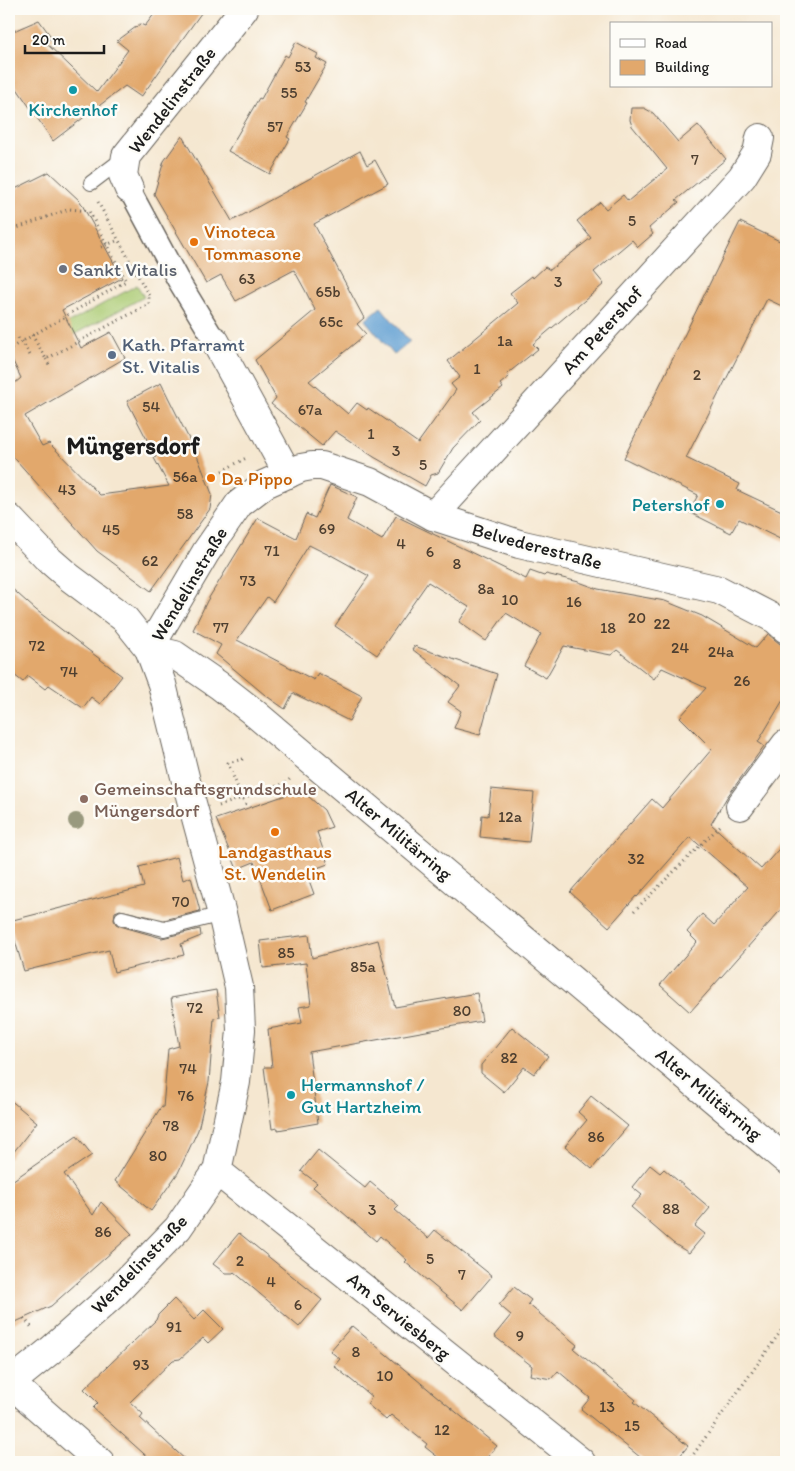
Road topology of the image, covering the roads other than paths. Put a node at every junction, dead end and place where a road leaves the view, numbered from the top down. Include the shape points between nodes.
1 (244, 9) edge
2 (760, 138) dead end
3 (126, 156) junction
4 (90, 183) dead end
5 (129, 188) joint
6 (215, 341) joint
7 (288, 474) junction
8 (433, 516) junction
9 (9, 518) edge
10 (786, 629) edge
11 (149, 649) junction
12 (786, 744) edge
13 (740, 806) road end
14 (222, 914) junction
15 (122, 918) dead end
16 (786, 1160) edge
17 (217, 1170) junction
18 (9, 1383) edge
19 (100, 1462) edge
20 (581, 1462) edge

1 - 3 street, Wendelinstraße
2 - 8 street, Am Petershof via 757,153 742,177
3 - 4 lane
3 - 5 street, Wendelinstraße via 123,175
5 - 6 street, Wendelinstraße
6 - 7 street, Wendelinstraße
7 - 8 street, Belvederestraße via 301,468 322,466 370,482
7 - 11 street, Wendelinstraße via 265,484 239,504 206,552
8 - 10 street, Belvederestraße via 519,544 719,590 775,619
9 - 11 street via 54,564 125,619
11 - 14 street, Wendelinstraße via 166,698
11 - 16 street, Alter Militärring via 175,655 252,711
12 - 13 street
14 - 15 lane via 164,929
14 - 17 street, Wendelinstraße via 240,987 241,1030 236,1082
17 - 18 street, Wendelinstraße via 178,1228 114,1294
17 - 20 street, Am Serviesberg
18 - 19 street

